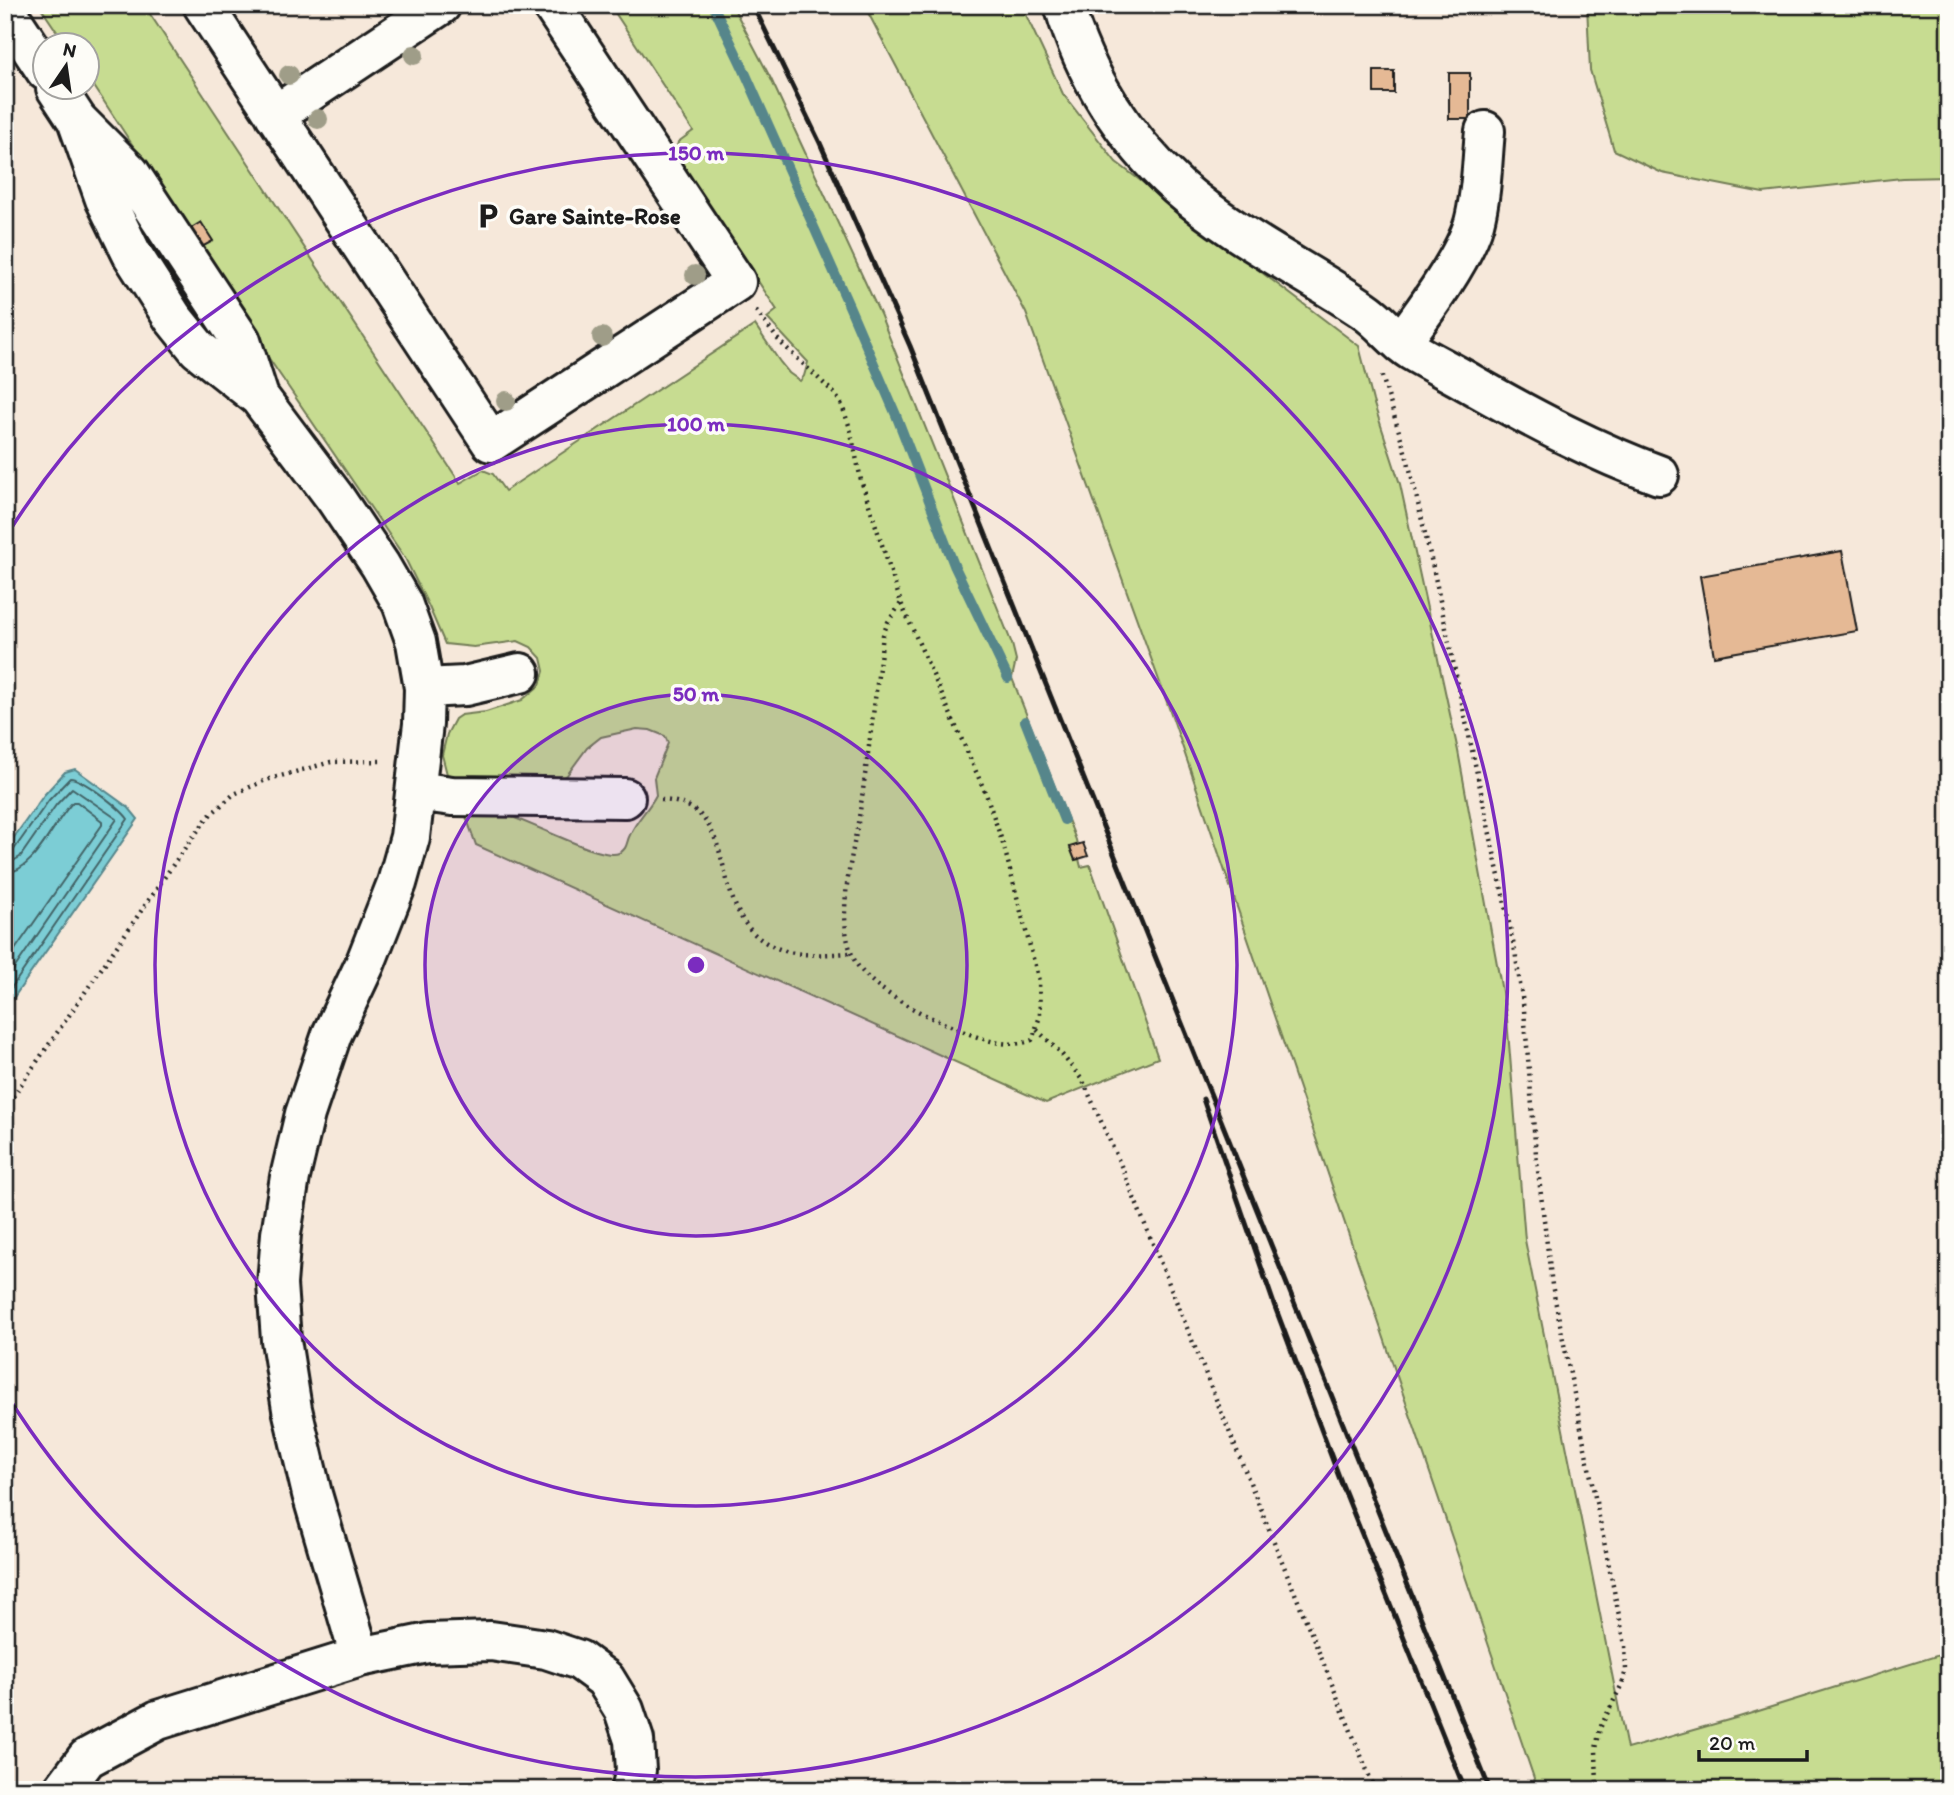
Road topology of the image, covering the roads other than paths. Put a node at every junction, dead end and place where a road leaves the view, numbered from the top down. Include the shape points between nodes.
1 (203, 5) edge
2 (441, 5) edge
3 (552, 5) edge
4 (1064, 5) edge
5 (5, 9) edge
6 (32, 50) edge
7 (65, 102) edge
8 (275, 115) junction
9 (1485, 131) dead end
10 (1391, 357) junction
11 (1659, 475) dead end
12 (520, 673) dead end
13 (424, 688) junction
14 (418, 775) junction
15 (625, 798) road end
16 (359, 1657) junction
17 (63, 1790) edge
18 (631, 1790) edge

1 - 8 lane
2 - 8 lane
3 - 8 lane via 736,282 491,442
4 - 10 lane via 1081,56 1099,90 1121,124 1169,177 1208,210 1366,311
5 - 6 lane
7 - 13 lane via 130,173 241,341 259,397 380,565 416,642
9 - 10 lane via 1474,225 1459,257
10 - 11 lane
12 - 13 lane via 465,686
13 - 14 lane
14 - 15 lane via 452,796
14 - 16 lane via 410,837 397,883 332,1034 304,1114 290,1177 277,1284 292,1409
16 - 17 lane via 158,1720 86,1758
16 - 18 lane via 428,1643 491,1641 547,1648 579,1660 605,1679 624,1710 634,1741 636,1770

